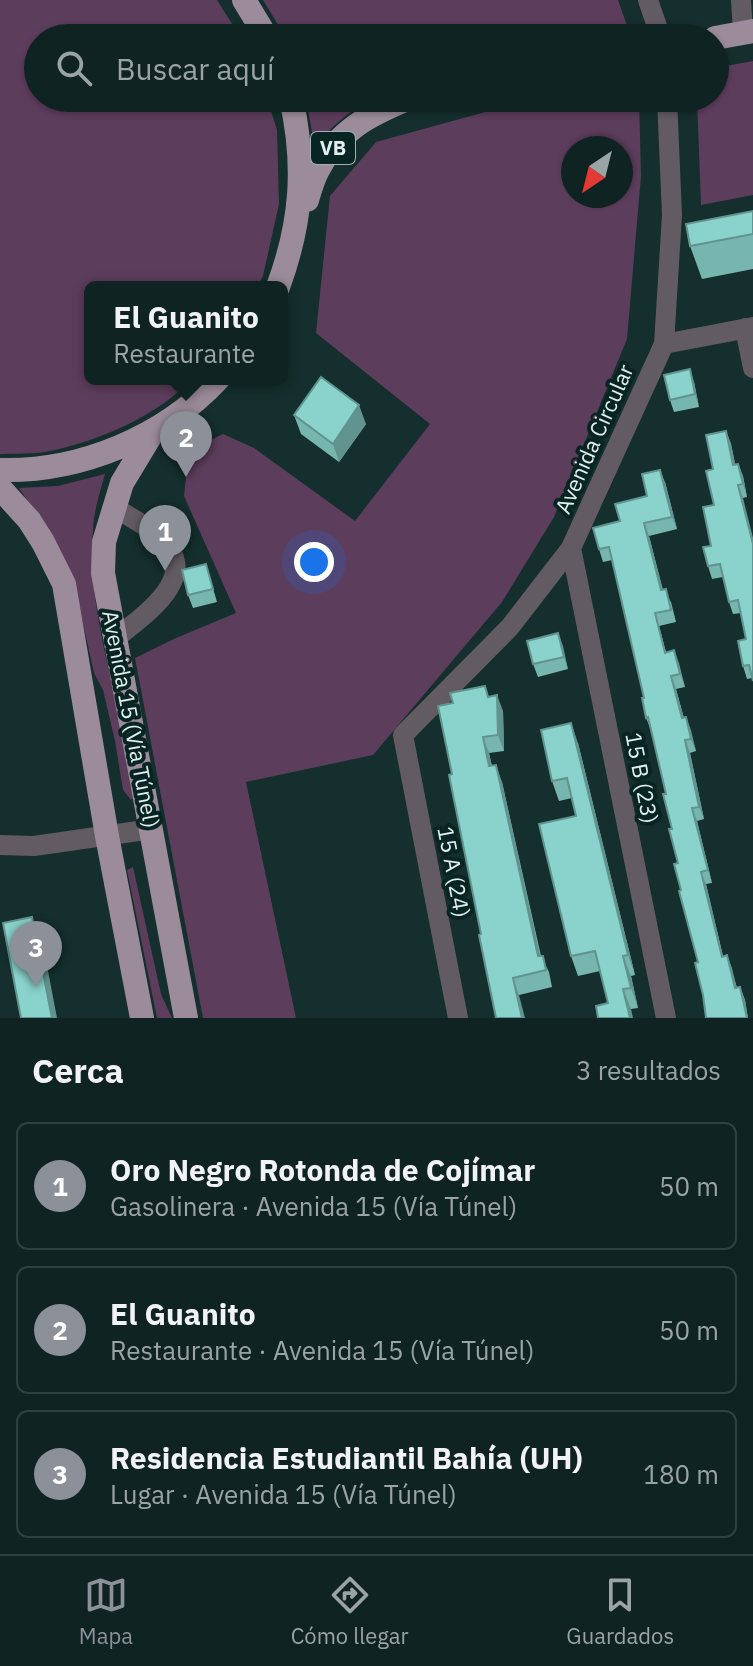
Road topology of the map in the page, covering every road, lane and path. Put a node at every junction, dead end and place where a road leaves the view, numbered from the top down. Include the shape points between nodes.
1 (244, 0) edge
2 (648, 0) edge
3 (741, 0) edge
4 (259, 24) edge
5 (656, 24) edge
6 (748, 32) edge
7 (293, 112) edge
8 (377, 112) edge
9 (668, 112) edge
10 (295, 232) junction
11 (280, 281) edge
12 (749, 327) edge
13 (664, 344) junction
14 (753, 368) edge
15 (212, 385) edge
16 (154, 430) junction
17 (0, 470) edge
18 (0, 488) edge
19 (114, 507) junction
20 (571, 548) junction
21 (115, 639) junction
22 (403, 735) joint
23 (152, 829) junction
24 (107, 836) junction
25 (0, 845) edge
26 (142, 1018) edge
27 (186, 1018) edge
28 (458, 1018) edge
29 (666, 1018) edge

1 - 4 main road
2 - 5 street
3 - 6 street
7 - 10 main road, VB via 300,151
8 - 10 main road, VB via 349,131 317,171
9 - 13 street, Avenida Circular via 672,215
10 - 11 main road, VB
12 - 13 street
12 - 14 street
13 - 20 street, Avenida Circular
15 - 16 main road
16 - 17 main road via 90,457
16 - 19 main road, Avenida 15 (Vía Túnel)
18 - 24 main road, Avenida 15 (Vía Túnel) via 36,531 64,584
19 - 21 main road, Avenida 15 (Vía Túnel) via 104,542 103,573
19 - 21 street via 161,538 175,557 176,575 164,597
20 - 22 street, Avenida Circular via 510,627
20 - 29 street, 15 B (23)
21 - 23 main road, Avenida 15 (Vía Túnel)
22 - 28 street, 15 A (24)
23 - 24 street
23 - 27 main road, Avenida 15 (Vía Túnel)
24 - 25 street
24 - 26 main road, Avenida 15 (Vía Túnel)

